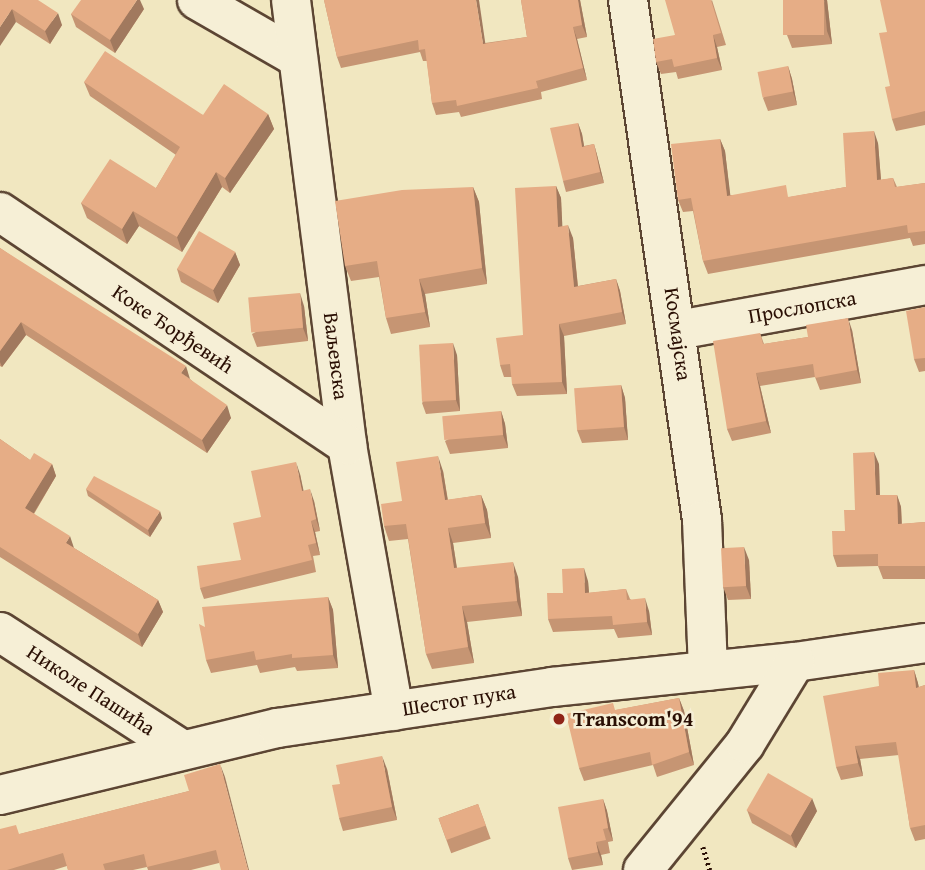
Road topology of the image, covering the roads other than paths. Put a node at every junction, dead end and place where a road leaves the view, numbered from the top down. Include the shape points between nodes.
1 (197, 0) edge
2 (291, 0) edge
3 (628, 0) edge
4 (298, 58) junction
5 (0, 212) edge
6 (925, 285) edge
7 (678, 330) junction
8 (347, 445) junction
9 (0, 632) edge
10 (925, 643) edge
11 (795, 662) junction
12 (708, 671) junction
13 (394, 710) junction
14 (181, 749) junction
15 (0, 795) edge
16 (643, 870) edge

1 - 4 street
2 - 4 street, Ваљевска
3 - 7 street, Космајска
4 - 8 street, Ваљевска
5 - 8 street, Коке Ђорђевић
6 - 7 street, Прослопска
7 - 12 street, Космајска via 702,520
8 - 13 street, Ваљевска
9 - 14 street, Николе Пашића
10 - 11 street, Шестог пука
11 - 12 street, Шестог пука
11 - 16 street via 745,744
12 - 13 street, Шестог пука
13 - 14 street, Шестог пука
14 - 15 street, Шестог пука

